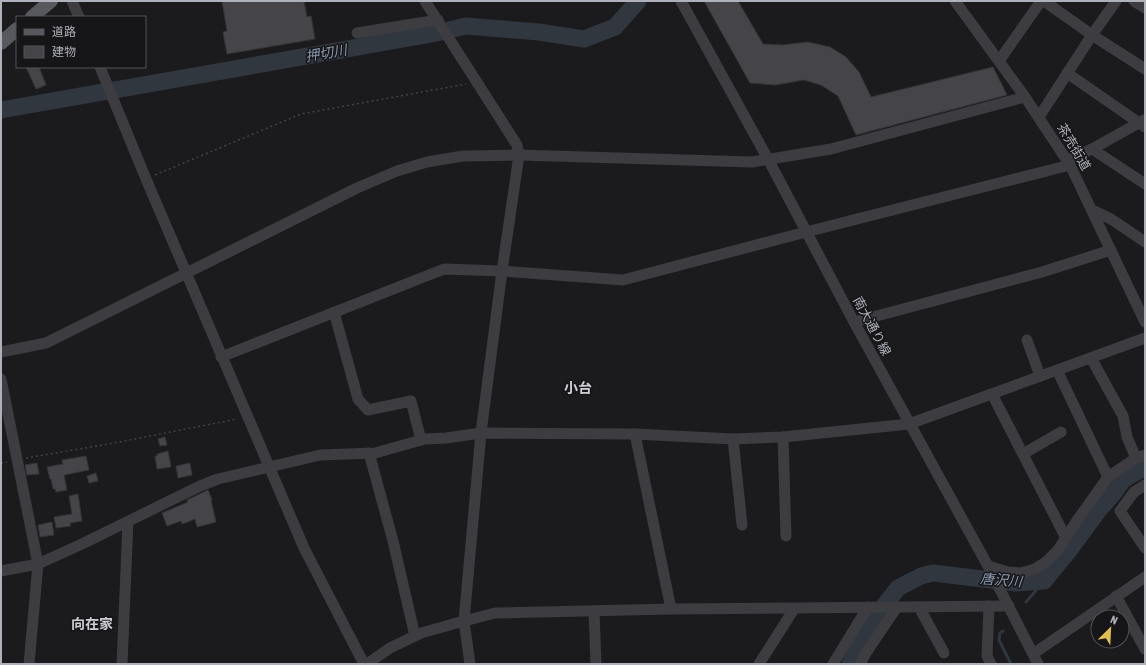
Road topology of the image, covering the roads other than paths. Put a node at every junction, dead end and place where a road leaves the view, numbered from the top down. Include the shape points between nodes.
1 (51, 1) edge
2 (72, 1) edge
3 (425, 1) edge
4 (681, 1) edge
5 (954, 1) edge
6 (1043, 1) edge
7 (1116, 1) edge
8 (1134, 1) edge
9 (1145, 8) edge
10 (33, 16) edge
11 (79, 16) edge
12 (439, 22) junction
13 (16, 30) edge
14 (357, 32) dead end
15 (1092, 35) junction
16 (1, 43) edge
17 (999, 61) junction
18 (1145, 70) edge
19 (101, 71) edge
20 (1067, 73) junction
21 (1025, 97) junction
22 (1039, 117) junction
23 (1143, 123) edge
24 (1092, 149) junction
25 (519, 155) junction
26 (768, 159) junction
27 (1068, 162) junction
28 (1145, 184) edge
29 (1092, 210) junction
30 (806, 232) junction
31 (1145, 242) edge
32 (1111, 250) junction
33 (502, 271) junction
34 (186, 274) junction
35 (334, 312) junction
36 (1145, 321) edge
37 (854, 322) junction
38 (1145, 338) edge
39 (1027, 340) dead end
40 (1, 352) edge
41 (222, 357) junction
42 (1091, 358) junction
43 (1057, 370) junction
44 (1040, 376) junction
45 (1, 379) edge
46 (992, 394) junction
47 (909, 424) junction
48 (1061, 432) dead end
49 (481, 433) junction
50 (635, 434) junction
51 (783, 437) junction
52 (733, 439) junction
53 (421, 440) junction
54 (369, 453) junction
55 (1023, 454) junction
56 (1140, 457) edge
57 (269, 467) junction
58 (1108, 477) junction
59 (1145, 485) edge
60 (128, 522) junction
61 (742, 525) dead end
62 (786, 536) dead end
63 (1066, 538) junction
64 (1145, 548) edge
65 (38, 564) junction
66 (990, 570) junction
67 (1, 571) edge
68 (1145, 577) edge
69 (1116, 596) junction
70 (988, 606) junction
71 (1009, 606) junction
72 (871, 607) junction
73 (919, 607) junction
74 (895, 608) junction
75 (671, 609) junction
76 (794, 609) junction
77 (594, 611) junction
78 (464, 621) junction
79 (415, 636) junction
80 (1145, 649) edge
81 (944, 653) dead end
82 (1036, 659) edge
83 (29, 664) edge
84 (122, 664) edge
85 (364, 664) edge
86 (367, 664) edge
87 (470, 664) edge
88 (596, 664) edge
89 (759, 664) edge
90 (833, 664) edge
91 (860, 664) edge
92 (991, 664) edge

1 - 10 main road
2 - 11 street
3 - 12 street
4 - 26 street, 南大通り線
5 - 17 street, 茶売街道
6 - 15 street
6 - 17 street
7 - 15 street
8 - 9 street
12 - 14 street
12 - 25 street via 517,145
13 - 16 main road
15 - 18 street
15 - 20 street
17 - 21 street, 茶売街道
19 - 34 street
20 - 22 street
20 - 23 street
21 - 22 street, 茶売街道
21 - 26 street via 831,149
22 - 27 street, 茶売街道
23 - 24 street
24 - 27 street
24 - 28 street
25 - 26 street via 752,162
25 - 33 street
25 - 34 street via 463,156 427,162 397,171 357,188
26 - 30 street, 南大通り線
27 - 29 street, 茶売街道
27 - 30 street
29 - 31 street via 1111,219
29 - 32 street, 茶売街道
30 - 33 street via 623,280
30 - 37 street, 南大通り線
32 - 36 street, 茶売街道
32 - 37 street via 1042,272
33 - 35 street via 444,270
33 - 49 street
34 - 40 street via 46,343
34 - 41 street
35 - 41 street
35 - 53 street via 358,399 368,410 410,401
37 - 47 street, 南大通り線
38 - 42 street
39 - 44 street
41 - 57 street
42 - 43 street
42 - 56 street via 1123,416 1127,437
43 - 44 street
43 - 58 street
44 - 46 street
45 - 65 street
46 - 47 street
46 - 55 street
47 - 51 street
47 - 66 street, 南大通り線
48 - 55 street
49 - 50 street
49 - 53 street
49 - 78 street
50 - 52 street
50 - 75 street
51 - 52 street
51 - 62 street
52 - 61 street
53 - 54 street
54 - 57 street via 320,455
54 - 79 street
55 - 63 street
56 - 58 street
57 - 60 street via 200,486
57 - 85 street via 304,548
58 - 63 street
59 - 64 street via 1134,492 1120,511
60 - 65 street
60 - 84 street
63 - 66 street via 1058,550 1035,569 1021,574
65 - 67 street
65 - 83 street
66 - 71 street, 南大通り線
68 - 69 street
69 - 80 street
69 - 82 street
70 - 71 street
70 - 73 street
70 - 92 street via 987,656
71 - 82 street, 南大通り線
72 - 74 street
72 - 76 street
72 - 90 street
73 - 74 street
73 - 81 street
74 - 91 street
75 - 76 street
75 - 77 street
76 - 89 street
77 - 78 street via 495,614
77 - 88 street
78 - 79 street
78 - 87 street
79 - 86 street via 390,648

